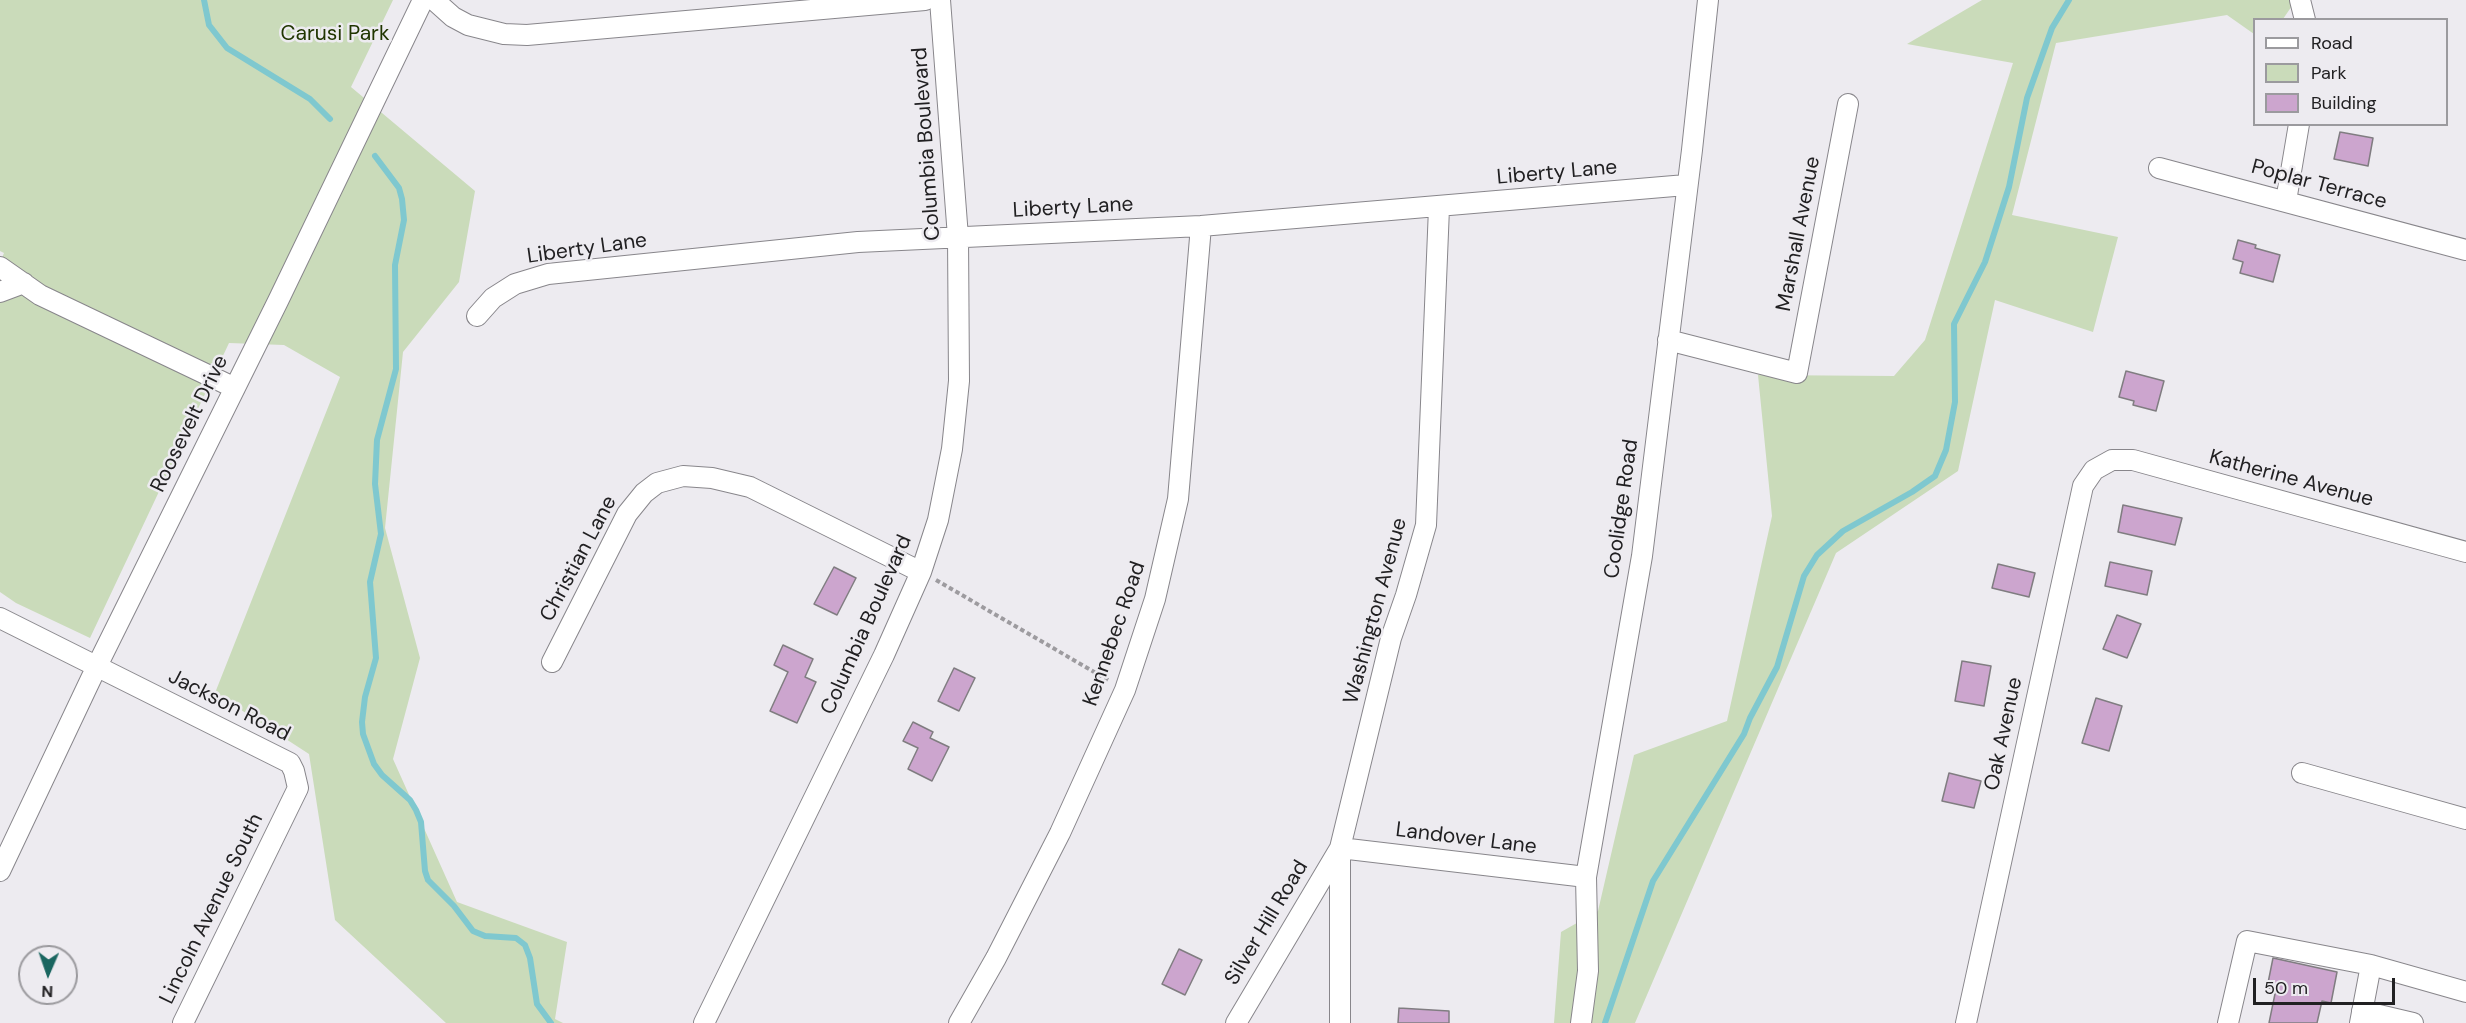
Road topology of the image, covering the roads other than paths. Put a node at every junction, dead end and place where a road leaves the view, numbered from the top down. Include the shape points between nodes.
1 (423, 0) edge
2 (434, 0) edge
3 (925, 0) edge
4 (940, 0) edge
5 (1708, 0) edge
6 (2301, 0) edge
7 (2305, 18) edge
8 (1848, 104) dead end
9 (2299, 126) edge
10 (2159, 168) dead end
11 (1686, 185) junction
12 (2286, 201) junction
13 (1439, 208) junction
14 (1201, 226) junction
15 (958, 237) junction
16 (2466, 250) edge
17 (0, 267) edge
18 (24, 283) junction
19 (0, 292) edge
20 (477, 316) dead end
21 (1668, 340) junction
22 (235, 388) junction
23 (2103, 464) joint
24 (2466, 552) edge
25 (921, 572) junction
26 (0, 618) edge
27 (552, 662) dead end
28 (97, 666) junction
29 (2302, 773) dead end
30 (285, 815) joint
31 (2466, 819) edge
32 (1340, 848) junction
33 (0, 870) edge
34 (1586, 877) junction
35 (2371, 964) junction
36 (2466, 992) edge
37 (2361, 1017) edge
38 (705, 1022) edge
39 (183, 1023) edge
40 (959, 1023) edge
41 (1236, 1023) edge
42 (1340, 1023) edge
43 (1581, 1023) edge
44 (1966, 1023) edge
45 (2228, 1023) edge
46 (2413, 1023) edge

1 - 22 street, Roosevelt Drive
2 - 3 street via 468,25 527,35
4 - 15 street, Columbia Boulevard
5 - 11 street, Coolidge Road
6 - 7 street
8 - 21 street, Marshall Avenue via 1797,373
9 - 12 street
10 - 12 street, Poplar Terrace
11 - 13 street, Liberty Lane
11 - 21 street, Coolidge Road
12 - 16 street, Poplar Terrace
13 - 14 street, Liberty Lane
13 - 32 street, Washington Avenue via 1426,525 1391,638
14 - 15 street, Liberty Lane
14 - 40 street, Kennebec Road via 1178,499 1155,599 1125,690 1060,833
15 - 20 street, Liberty Lane via 858,242 548,274 515,284 493,298
15 - 25 street, Columbia Boulevard via 959,381 952,449 938,520
17 - 18 street
18 - 19 street
18 - 22 street via 40,295
21 - 34 street, Coolidge Road via 1642,556
22 - 28 street, Roosevelt Drive
23 - 24 street, Katherine Avenue via 2117,459 2133,460
23 - 44 street, Oak Avenue via 2087,477 2083,486
25 - 27 street, Christian Lane via 750,487 683,476 657,483 627,514
25 - 38 street, Columbia Boulevard
26 - 28 street, Jackson Road
28 - 30 street, Jackson Road via 290,763 298,788
28 - 33 street, Roosevelt Drive
29 - 31 street
30 - 39 street, Lincoln Avenue South
32 - 34 street, Landover Lane
32 - 41 street, Silver Hill Road
32 - 42 street, Washington Avenue
34 - 43 street, Coolidge Road via 1588,971
35 - 36 street
35 - 37 street
35 - 45 street via 2247,940
37 - 46 street

